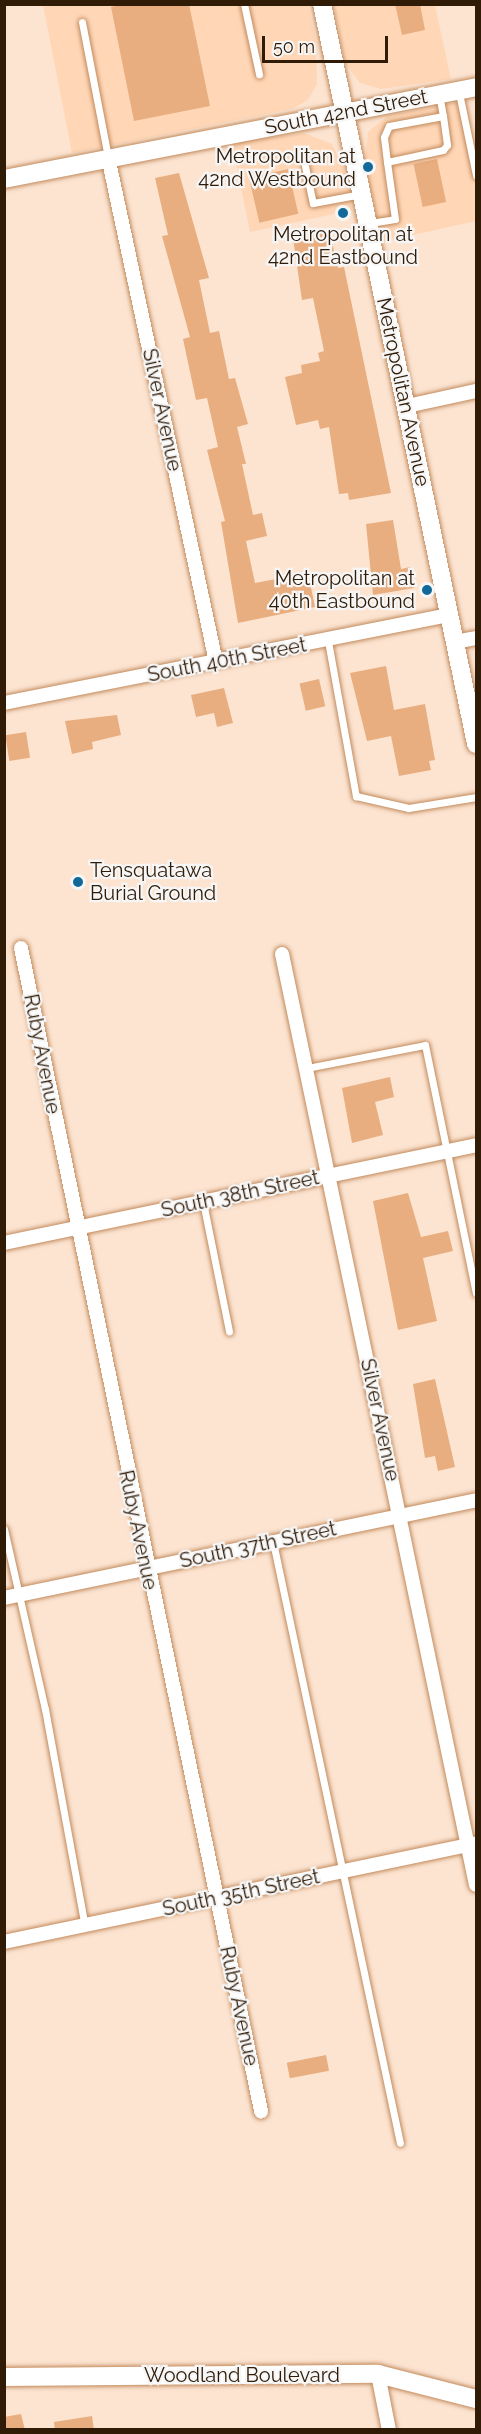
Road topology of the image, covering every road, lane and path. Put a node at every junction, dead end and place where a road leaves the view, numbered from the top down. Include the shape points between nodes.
1 (244, 4) edge
2 (322, 4) edge
3 (82, 22) dead end
4 (259, 74) dead end
5 (477, 87) edge
6 (458, 90) junction
7 (439, 94) junction
8 (343, 111) junction
9 (443, 116) junction
10 (108, 157) junction
11 (387, 162) junction
12 (305, 166) dead end
13 (477, 175) edge
14 (4, 179) edge
15 (361, 194) junction
16 (367, 224) junction
17 (477, 392) edge
18 (407, 406) junction
19 (449, 615) junction
20 (477, 638) edge
21 (328, 641) junction
22 (454, 642) junction
23 (216, 662) junction
24 (4, 703) edge
25 (477, 744) edge
26 (477, 796) edge
27 (21, 948) dead end
28 (282, 954) dead end
29 (307, 1068) junction
30 (477, 1145) edge
31 (448, 1151) junction
32 (330, 1175) junction
33 (203, 1202) junction
34 (75, 1228) junction
35 (4, 1243) edge
36 (477, 1293) edge
37 (229, 1331) dead end
38 (477, 1500) edge
39 (400, 1516) junction
40 (4, 1529) edge
41 (273, 1542) junction
42 (146, 1569) junction
43 (19, 1595) junction
44 (4, 1598) edge
45 (473, 1844) edge
46 (341, 1871) junction
47 (477, 1886) edge
48 (215, 1897) junction
49 (85, 1926) junction
50 (4, 1942) edge
51 (261, 2111) dead end
52 (400, 2143) dead end
53 (378, 2374) junction
54 (4, 2377) edge
55 (477, 2399) edge
56 (389, 2430) edge

1 - 4 lane
2 - 8 street, Metropolitan Avenue
3 - 10 lane
5 - 6 street, South 42nd Street
6 - 7 street, South 42nd Street
6 - 13 lane
7 - 8 street, South 42nd Street
7 - 9 lane
8 - 10 street, South 42nd Street
8 - 15 street, Metropolitan Avenue
9 - 11 lane via 388,126 384,137
9 - 11 lane via 447,145 443,150
10 - 14 street, South 42nd Street
10 - 23 street, Silver Avenue
11 - 16 lane via 395,219
12 - 15 lane via 313,203
15 - 16 street, Metropolitan Avenue
16 - 18 street, Metropolitan Avenue
17 - 18 street
18 - 19 street, Metropolitan Avenue
19 - 21 street, South 40th Street
19 - 22 street, Metropolitan Avenue
20 - 22 street
21 - 23 street, South 40th Street
21 - 26 lane via 356,796 409,808
22 - 25 street, Metropolitan Avenue
23 - 24 street, South 40th Street
27 - 34 street, Ruby Avenue
28 - 29 street, Silver Avenue
29 - 31 lane via 425,1045
29 - 32 street, Silver Avenue
30 - 31 street, South 38th Street
31 - 32 street, South 38th Street
31 - 36 lane
32 - 33 street, South 38th Street
32 - 39 street, Silver Avenue
33 - 34 street, South 38th Street
33 - 37 lane
34 - 35 street, South 38th Street
34 - 42 street, Ruby Avenue
38 - 39 street, South 37th Street
39 - 41 street, South 37th Street
39 - 45 street, Silver Avenue
40 - 43 lane
41 - 42 street, South 37th Street
41 - 46 lane
42 - 43 street, South 37th Street
42 - 48 street, Ruby Avenue
43 - 44 street, South 37th Street
43 - 49 lane
45 - 46 street, South 35th Street
45 - 47 street, Silver Avenue
46 - 48 street, South 35th Street
46 - 52 lane
48 - 49 street, South 35th Street
48 - 51 street, Ruby Avenue
49 - 50 street, South 35th Street
53 - 54 street, Woodland Boulevard
53 - 55 street, Woodland Boulevard
53 - 56 street

